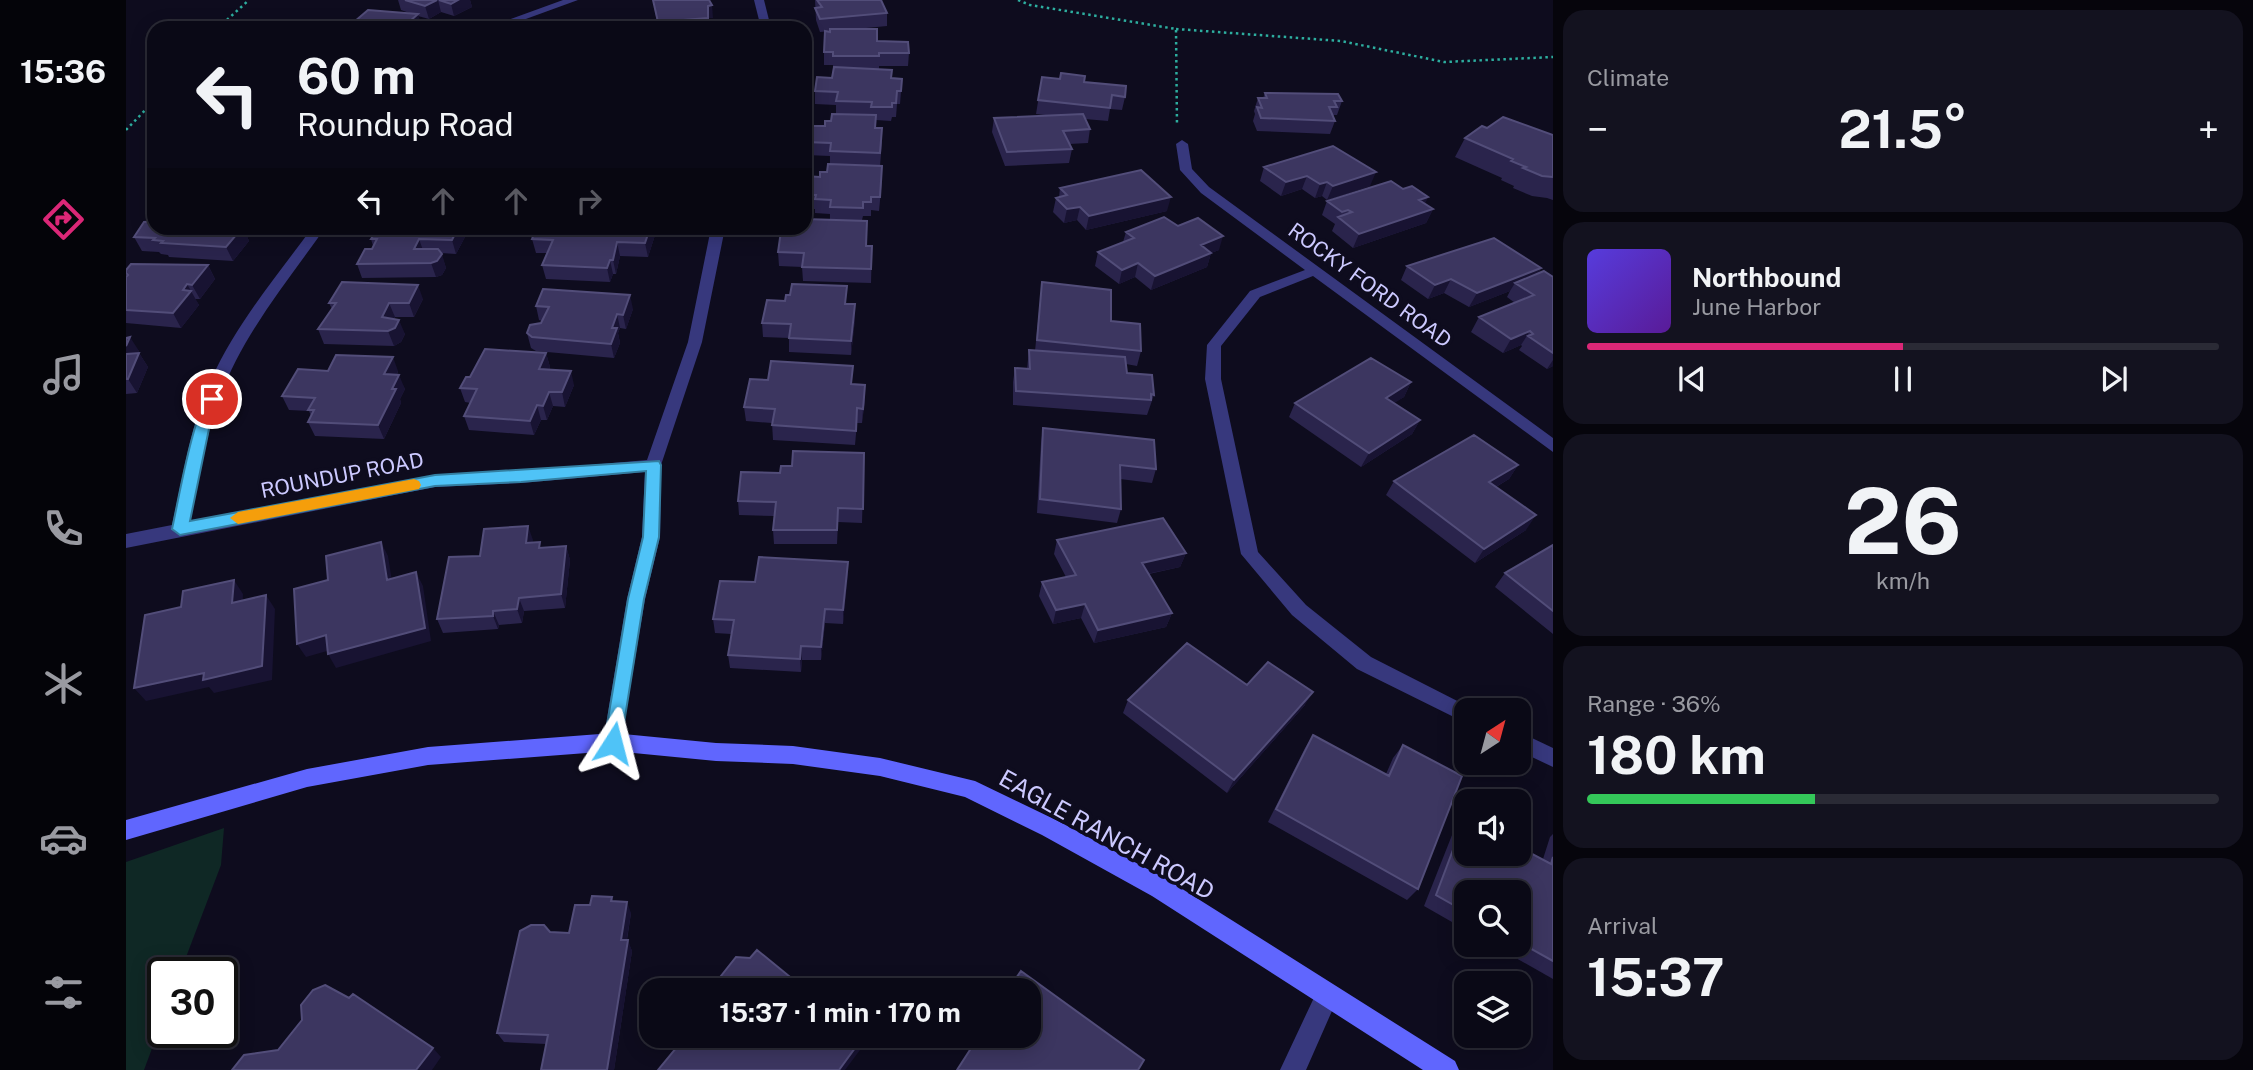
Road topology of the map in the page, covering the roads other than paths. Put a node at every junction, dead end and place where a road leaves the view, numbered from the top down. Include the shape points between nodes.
1 (573, 0) edge
2 (759, 0) edge
3 (512, 21) edge
4 (765, 21) edge
5 (1182, 144) road end
6 (313, 235) edge
7 (717, 235) edge
8 (1315, 271) junction
9 (1553, 446) edge
10 (653, 465) junction
11 (180, 529) junction
12 (126, 541) edge
13 (1454, 709) edge
14 (613, 743) junction
15 (1531, 747) edge
16 (1553, 758) edge
17 (126, 830) edge
18 (1327, 995) junction
19 (1293, 1070) edge
20 (1446, 1070) edge

1 - 3 street
2 - 4 street
5 - 8 street, ROCKY FORD ROAD via 1186,170 1205,190
6 - 11 street via 239,342 219,379 204,419
7 - 10 street via 695,342
8 - 9 street, ROCKY FORD ROAD
8 - 13 street via 1255,294 1214,345 1213,379 1250,554 1299,610 1364,663
10 - 11 street, ROUNDUP ROAD via 435,481
10 - 14 street via 651,537 636,599
11 - 12 street, ROUNDUP ROAD
14 - 17 street, EAGLE RANCH ROAD via 428,756 307,778
14 - 18 street, EAGLE RANCH ROAD via 793,755 880,767 968,788 1160,888
15 - 16 street
18 - 19 street
18 - 20 street, EAGLE RANCH ROAD

